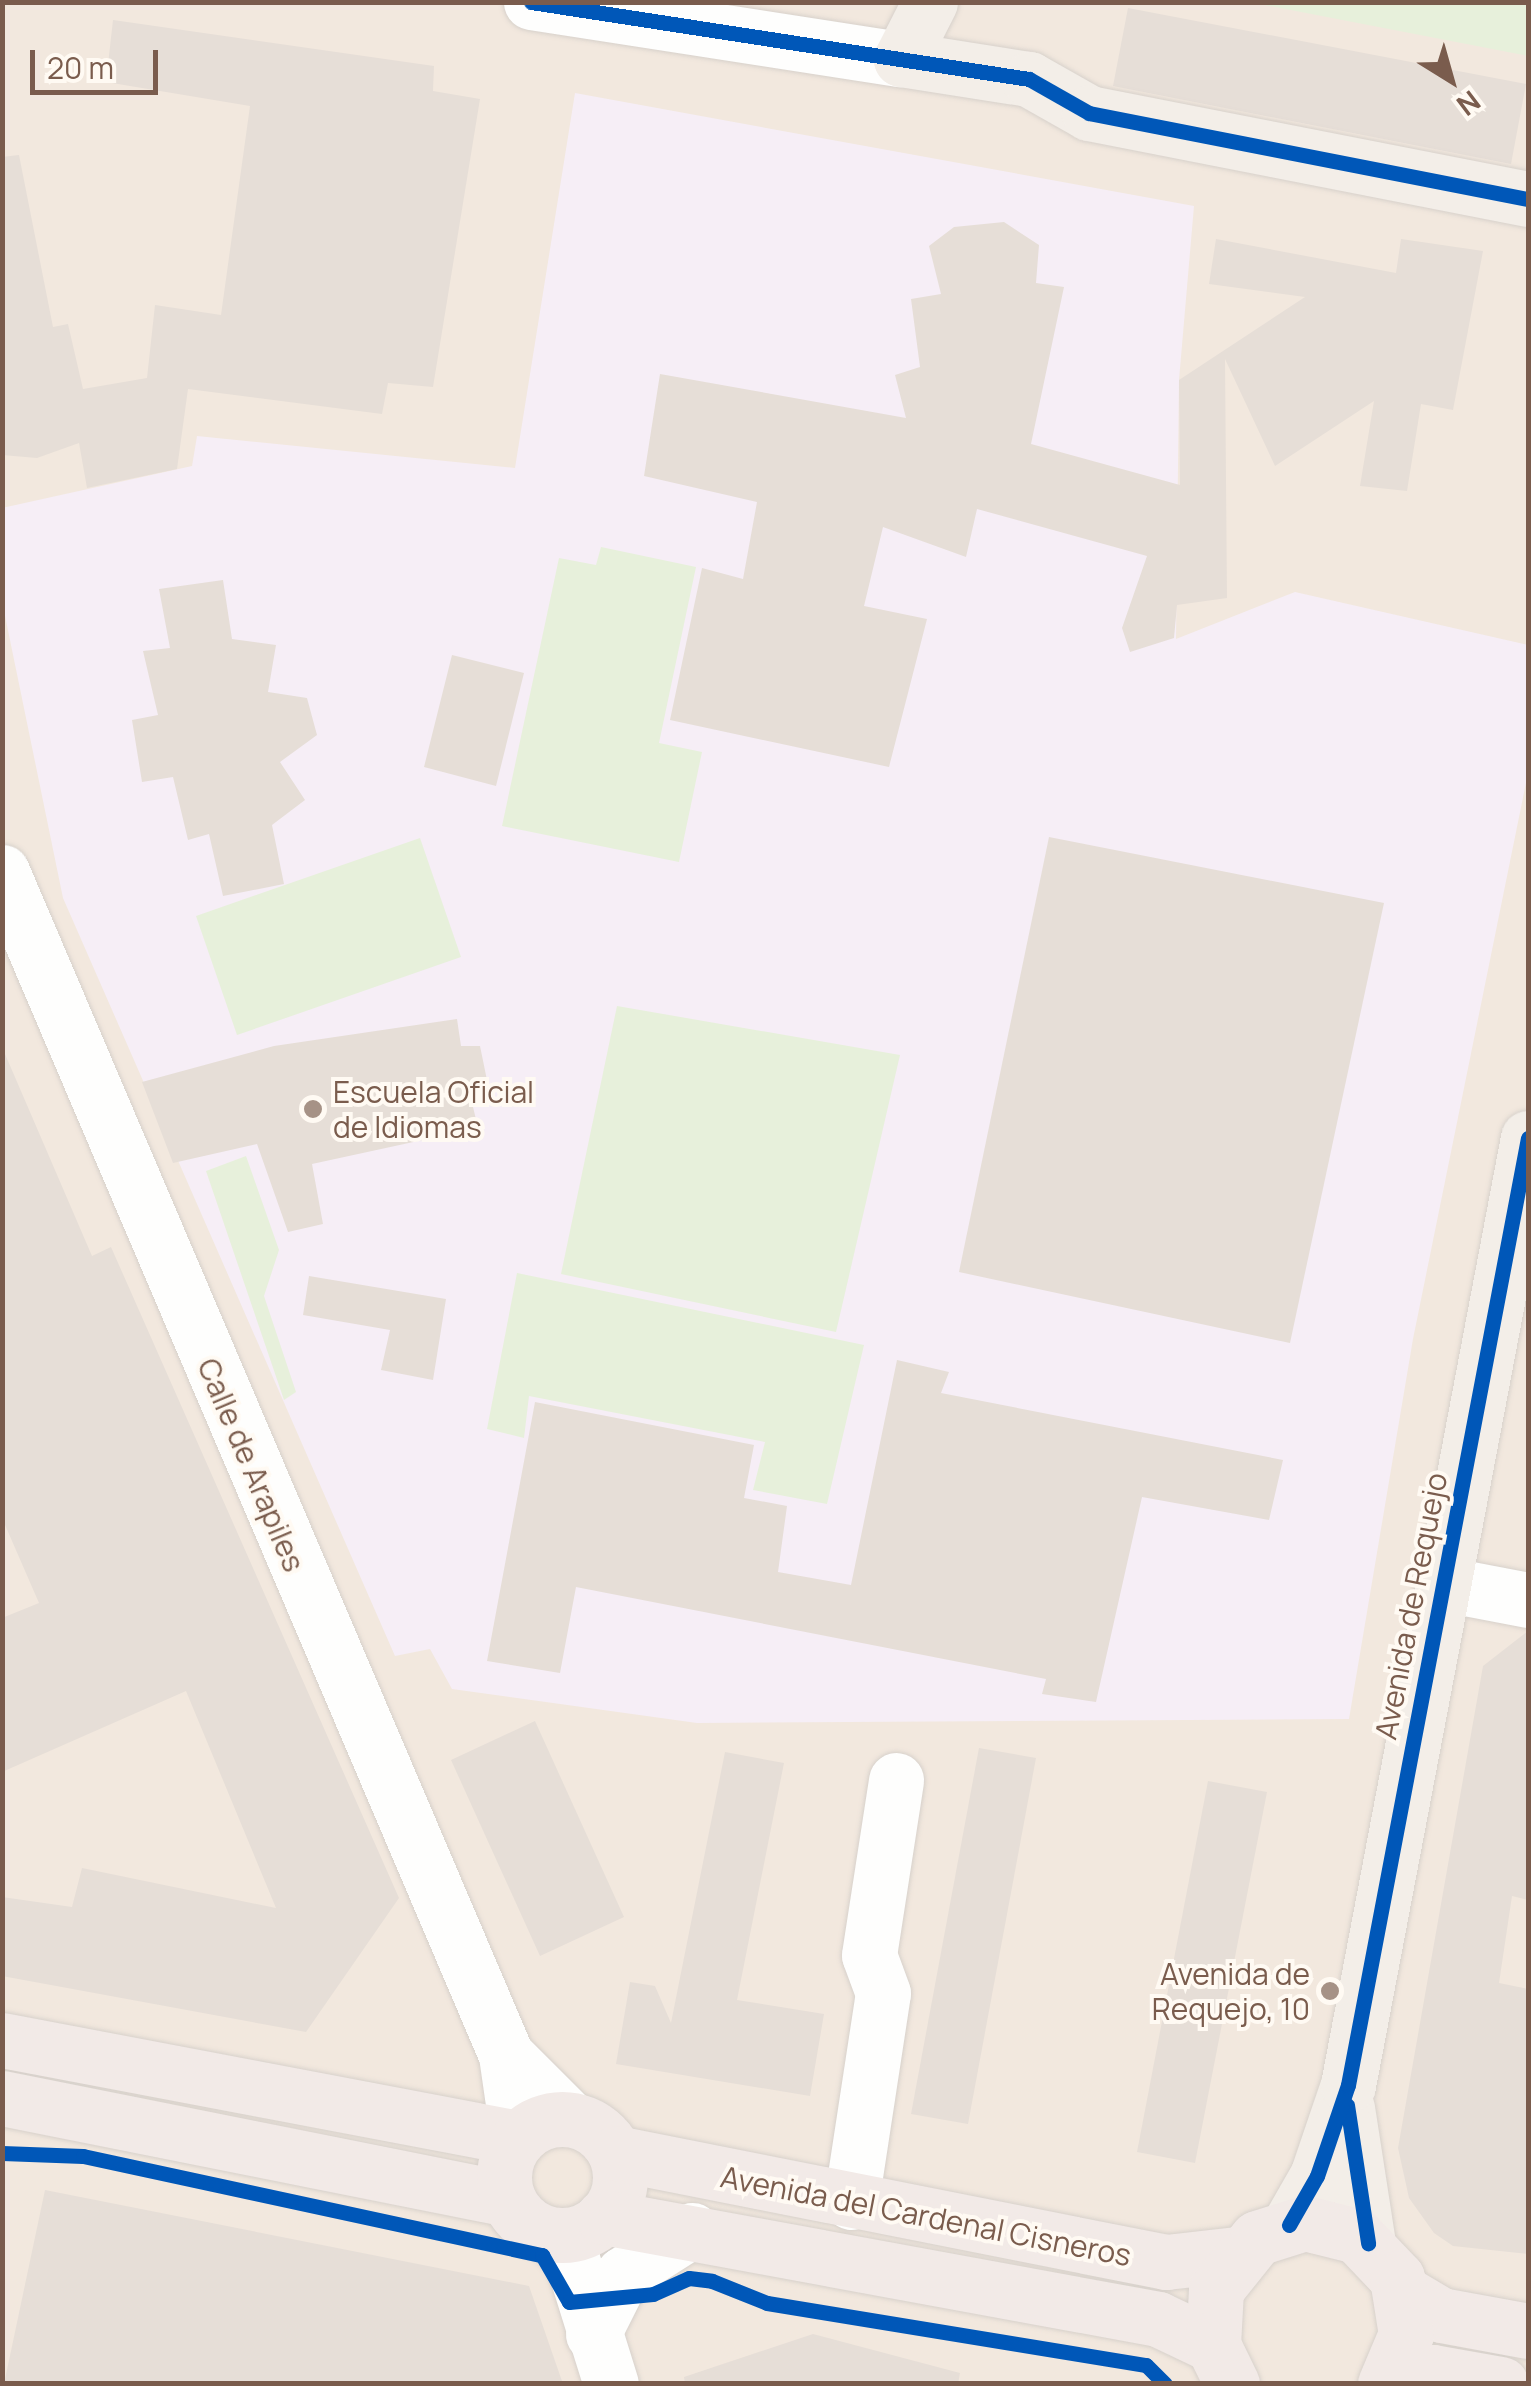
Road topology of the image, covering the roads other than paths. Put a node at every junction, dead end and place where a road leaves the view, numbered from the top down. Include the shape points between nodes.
1 (530, 2) edge
2 (930, 2) edge
3 (902, 58) junction
4 (1528, 199) edge
5 (2, 872) edge
6 (1528, 1138) edge
7 (1444, 1584) junction
8 (1528, 1600) edge
9 (896, 1780) dead end
10 (2, 2040) edge
11 (506, 2054) junction
12 (1348, 2085) junction
13 (4, 2107) edge
14 (569, 2118) junction
15 (453, 2127) junction
16 (518, 2138) junction
17 (616, 2153) junction
18 (508, 2200) junction
19 (851, 2202) junction
20 (1289, 2225) junction
21 (692, 2230) junction
22 (581, 2240) junction
23 (1368, 2244) junction
24 (1237, 2254) junction
25 (1402, 2292) junction
26 (1528, 2331) edge
27 (602, 2359) edge
28 (1222, 2364) edge
29 (1388, 2379) edge
30 (1501, 2384) edge

1 - 3 street
2 - 3 main road
3 - 4 main road via 1029,80 1090,113
5 - 11 street, Calle de Arapiles
6 - 7 main road, Avenida de Requejo
7 - 8 street
7 - 12 main road, Avenida de Requejo
9 - 19 street via 869,1955 883,1993
10 - 15 highway
11 - 14 street, Calle de Arapiles
11 - 15 street via 486,2100
11 - 16 street, Calle de Arapiles
12 - 20 main road, Avenida de Requejo via 1317,2176
12 - 23 main road, Avenida de Requejo
13 - 18 highway, Avenida del Cardenal Cisneros
14 - 16 highway via 543,2121
14 - 17 highway, Avenida del Cardenal Cisneros via 596,2128
15 - 16 highway
16 - 18 highway via 504,2170
17 - 19 highway, Avenida del Cardenal Cisneros
17 - 22 highway via 620,2184
18 - 22 highway, Avenida del Cardenal Cisneros via 522,2220
19 - 24 highway, Avenida del Cardenal Cisneros via 1166,2262
20 - 23 highway via 1333,2226
20 - 24 highway
21 - 22 highway, Avenida del Cardenal Cisneros
21 - 27 street via 623,2274
21 - 28 highway, Avenida del Cardenal Cisneros via 1158,2318
22 - 27 street
23 - 25 highway
24 - 28 highway via 1212,2302
25 - 26 highway via 1441,2315
25 - 29 highway via 1406,2334
29 - 30 highway via 1433,2372

